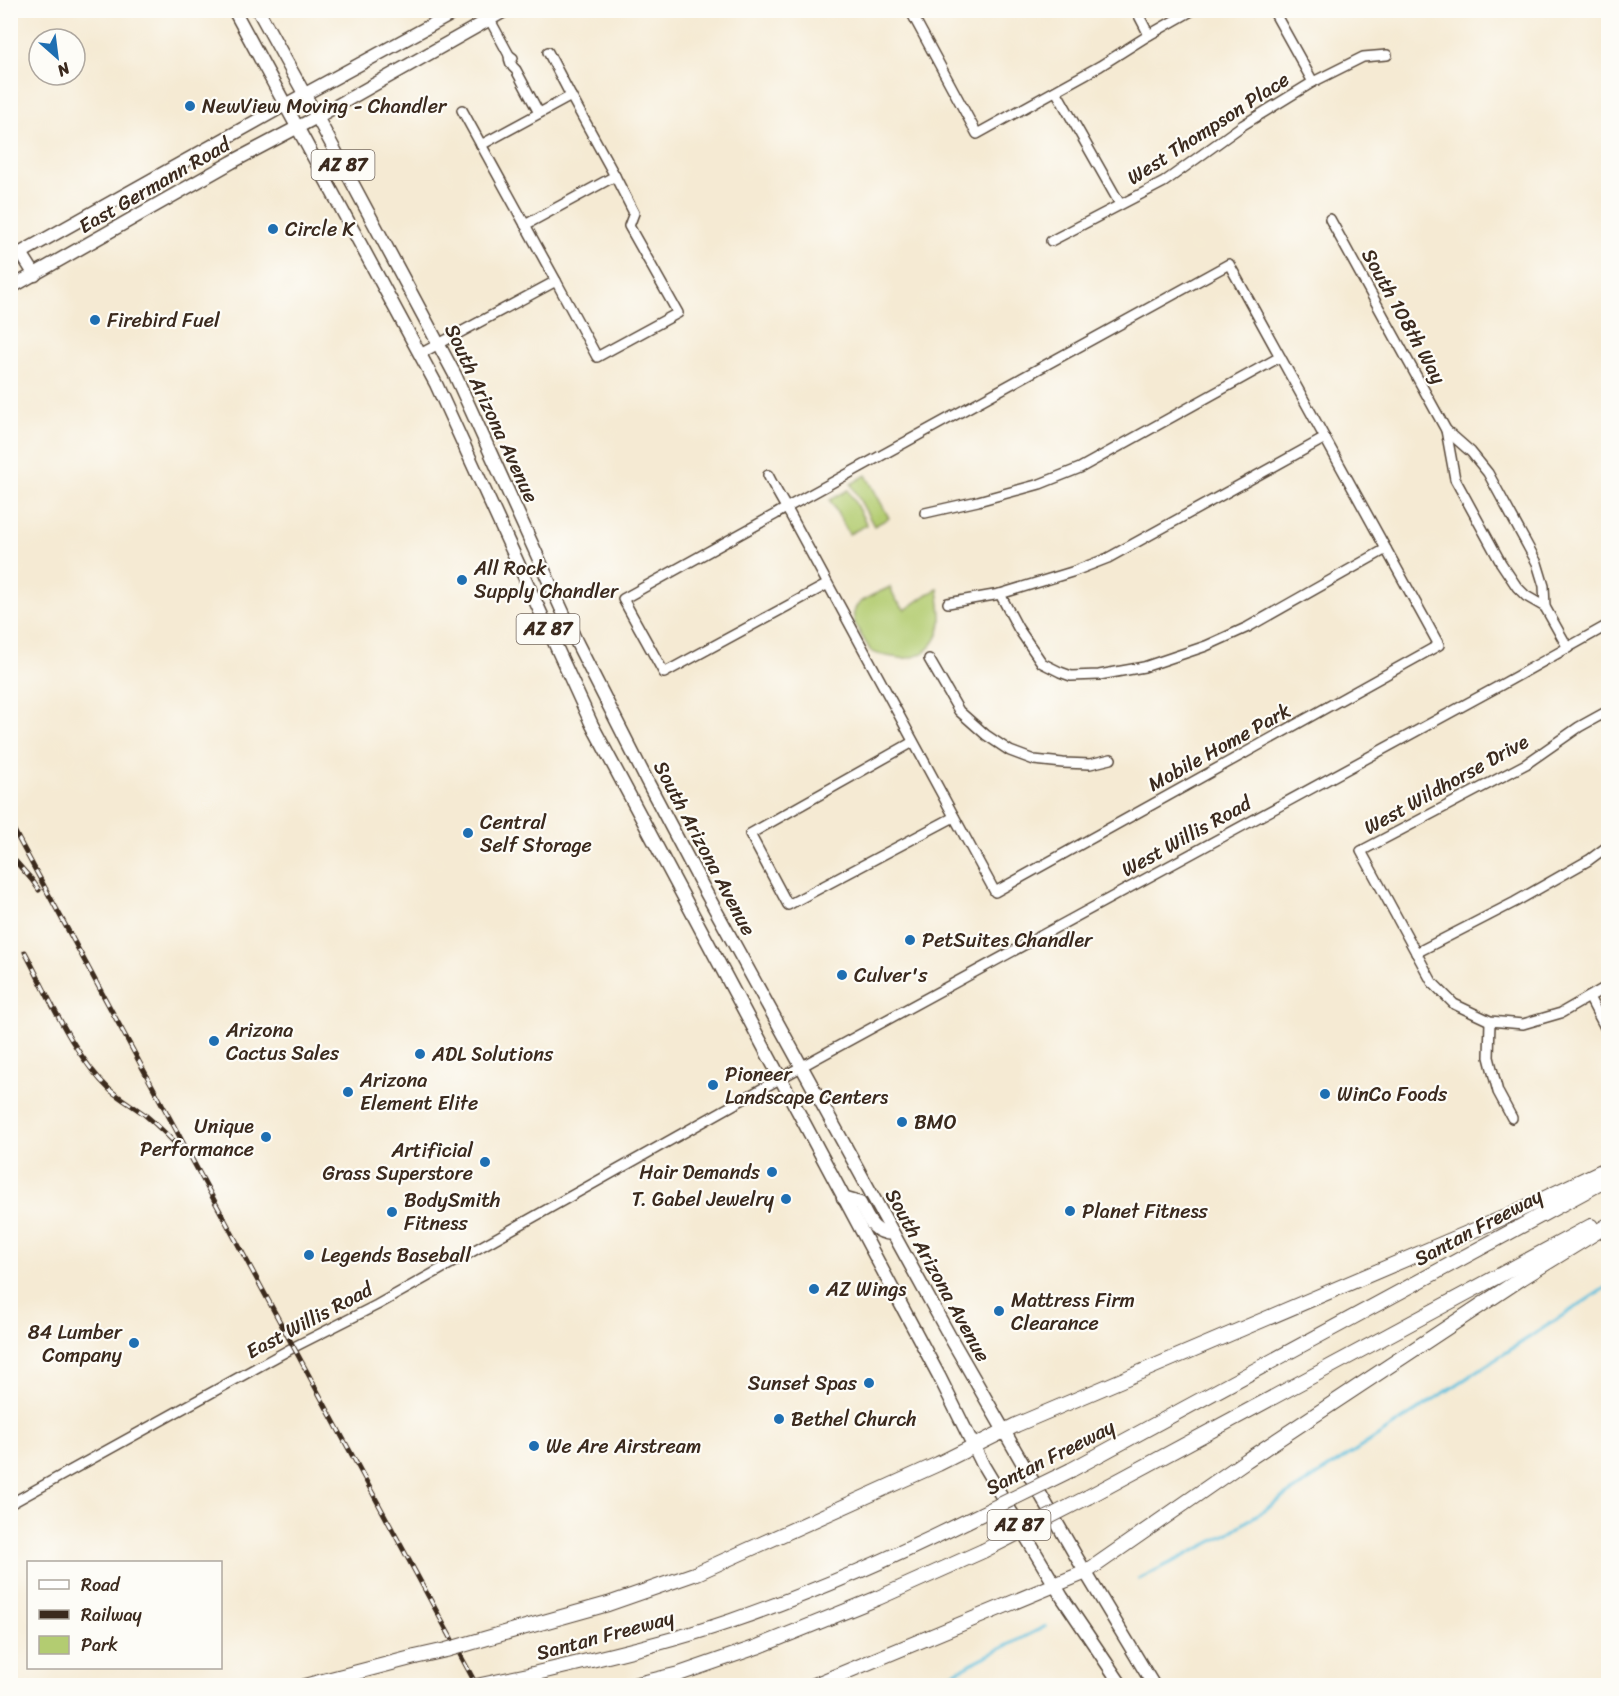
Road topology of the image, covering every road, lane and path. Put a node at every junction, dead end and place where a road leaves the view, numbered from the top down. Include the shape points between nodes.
1 (234, 10) edge
2 (258, 10) edge
3 (459, 10) edge
4 (506, 10) edge
5 (1136, 10) edge
6 (1192, 10) edge
7 (1273, 10) edge
8 (910, 11) edge
9 (490, 20) junction
10 (1149, 35) junction
11 (548, 52) dead end
12 (1387, 55) dead end
13 (1313, 82) junction
14 (1056, 91) junction
15 (304, 95) junction
16 (571, 96) junction
17 (285, 105) junction
18 (462, 110) dead end
19 (539, 113) junction
20 (317, 117) junction
21 (297, 127) junction
22 (481, 145) junction
23 (615, 176) junction
24 (1120, 204) junction
25 (1330, 219) dead end
26 (525, 225) junction
27 (1051, 241) dead end
28 (16, 256) edge
29 (35, 275) junction
30 (556, 282) junction
31 (10, 288) edge
32 (438, 344) junction
33 (420, 354) junction
34 (1280, 357) junction
35 (1446, 430) junction
36 (1325, 438) junction
37 (768, 475) dead end
38 (786, 508) junction
39 (925, 513) dead end
40 (1386, 549) junction
41 (828, 584) junction
42 (1000, 594) junction
43 (948, 603) dead end
44 (1545, 607) junction
45 (1608, 625) edge
46 (1568, 648) junction
47 (929, 659) dead end
48 (1608, 711) edge
49 (913, 742) junction
50 (1111, 759) dead end
51 (954, 817) junction
52 (1608, 846) edge
53 (1416, 953) junction
54 (1608, 986) edge
55 (1589, 997) junction
56 (1490, 1022) junction
57 (1608, 1033) edge
58 (801, 1067) junction
59 (781, 1078) junction
60 (1512, 1118) dead end
61 (1608, 1168) edge
62 (1608, 1179) edge
63 (843, 1198) junction
64 (1608, 1217) edge
65 (1608, 1225) edge
66 (893, 1234) junction
67 (1004, 1431) junction
68 (974, 1446) junction
69 (10, 1504) edge
70 (1086, 1572) junction
71 (1055, 1585) junction
72 (304, 1686) edge
73 (476, 1686) edge
74 (629, 1686) edge
75 (812, 1686) edge
76 (1122, 1686) edge
77 (1155, 1686) edge

1 - 17 main road, South Arizona Avenue / AZ 87
2 - 15 main road, South Arizona Avenue / AZ 87
3 - 15 main road, East Germann Road
4 - 9 main road, East Germann Road
5 - 10 street
6 - 10 street
7 - 13 street
8 - 14 street via 977,134
9 - 19 street
9 - 20 main road, East Germann Road
10 - 14 street
11 - 16 street
12 - 13 street, West Thompson Place via 1363,57
13 - 24 street, West Thompson Place via 1243,125 1164,182
14 - 24 street
15 - 17 main road, East Germann Road
15 - 20 main road, South Arizona Avenue / AZ 87
16 - 19 street
16 - 23 street
17 - 21 main road, South Arizona Avenue / AZ 87
17 - 28 main road, East Germann Road
18 - 22 street
19 - 22 street
20 - 21 main road, East Germann Road
20 - 32 main road, South Arizona Avenue / AZ 87
21 - 29 main road, East Germann Road
21 - 33 main road, South Arizona Avenue / AZ 87
22 - 26 street
23 - 26 street
23 - 30 street via 634,213 629,226 678,313 597,357
24 - 27 street, West Thompson Place
25 - 35 street, South 108th Way
26 - 30 street
28 - 29 main road
29 - 31 main road, East Germann Road
30 - 32 street
32 - 33 street
32 - 58 main road, South Arizona Avenue / AZ 87 via 577,644
33 - 59 main road, South Arizona Avenue / AZ 87 via 592,725
34 - 36 street, Mobile Home Park
34 - 38 street, Mobile Home Park via 1229,264
34 - 39 street via 1080,468 1040,484
35 - 44 street, South 108th Way via 1480,462 1499,492 1537,563
35 - 44 street, South 108th Way via 1455,479 1501,563 1517,587
36 - 40 street, Mobile Home Park
36 - 42 street via 1108,558
37 - 38 street, Mobile Home Park
38 - 41 street, Mobile Home Park
38 - 41 street, Mobile Home Park via 623,599 664,673
40 - 42 street via 1248,627 1206,646 1144,668 1098,675 1071,676 1042,663
40 - 51 street, Mobile Home Park via 1439,645 995,892
41 - 49 street, Mobile Home Park
42 - 43 street
44 - 46 street, South 108th Way
45 - 46 street, West Willis Road
46 - 58 street, West Willis Road
47 - 50 street via 959,711 1010,751 1034,760 1063,763 1090,764
48 - 53 street, West Wildhorse Drive via 1526,765 1361,851
49 - 51 street, Mobile Home Park
49 - 51 street via 750,834 788,905
52 - 53 street via 1525,896
53 - 56 street via 1432,982 1454,1004
54 - 55 street
55 - 56 street via 1562,1013 1523,1024
55 - 57 street
56 - 60 street via 1489,1057 1498,1092
58 - 59 street, West Willis Road
58 - 66 main road, South Arizona Avenue / AZ 87
59 - 63 main road, South Arizona Avenue / AZ 87
59 - 69 street, East Willis Road via 397,1294
61 - 67 highway via 1505,1217
62 - 73 highway, Santan Freeway, bridge via 1071,1470 892,1558 731,1621 639,1648
63 - 66 main road via 860,1203 875,1229
63 - 68 main road, South Arizona Avenue / AZ 87
64 - 74 highway, bridge via 984,1551 757,1647 679,1674
65 - 70 highway via 1247,1460
66 - 67 main road, South Arizona Avenue / AZ 87
67 - 68 highway
67 - 70 main road, South Arizona Avenue / AZ 87
68 - 71 main road, South Arizona Avenue / AZ 87
68 - 72 highway, bridge via 697,1574 608,1604
70 - 71 highway
70 - 77 main road, South Arizona Avenue / AZ 87
71 - 75 highway
71 - 76 main road, South Arizona Avenue / AZ 87

